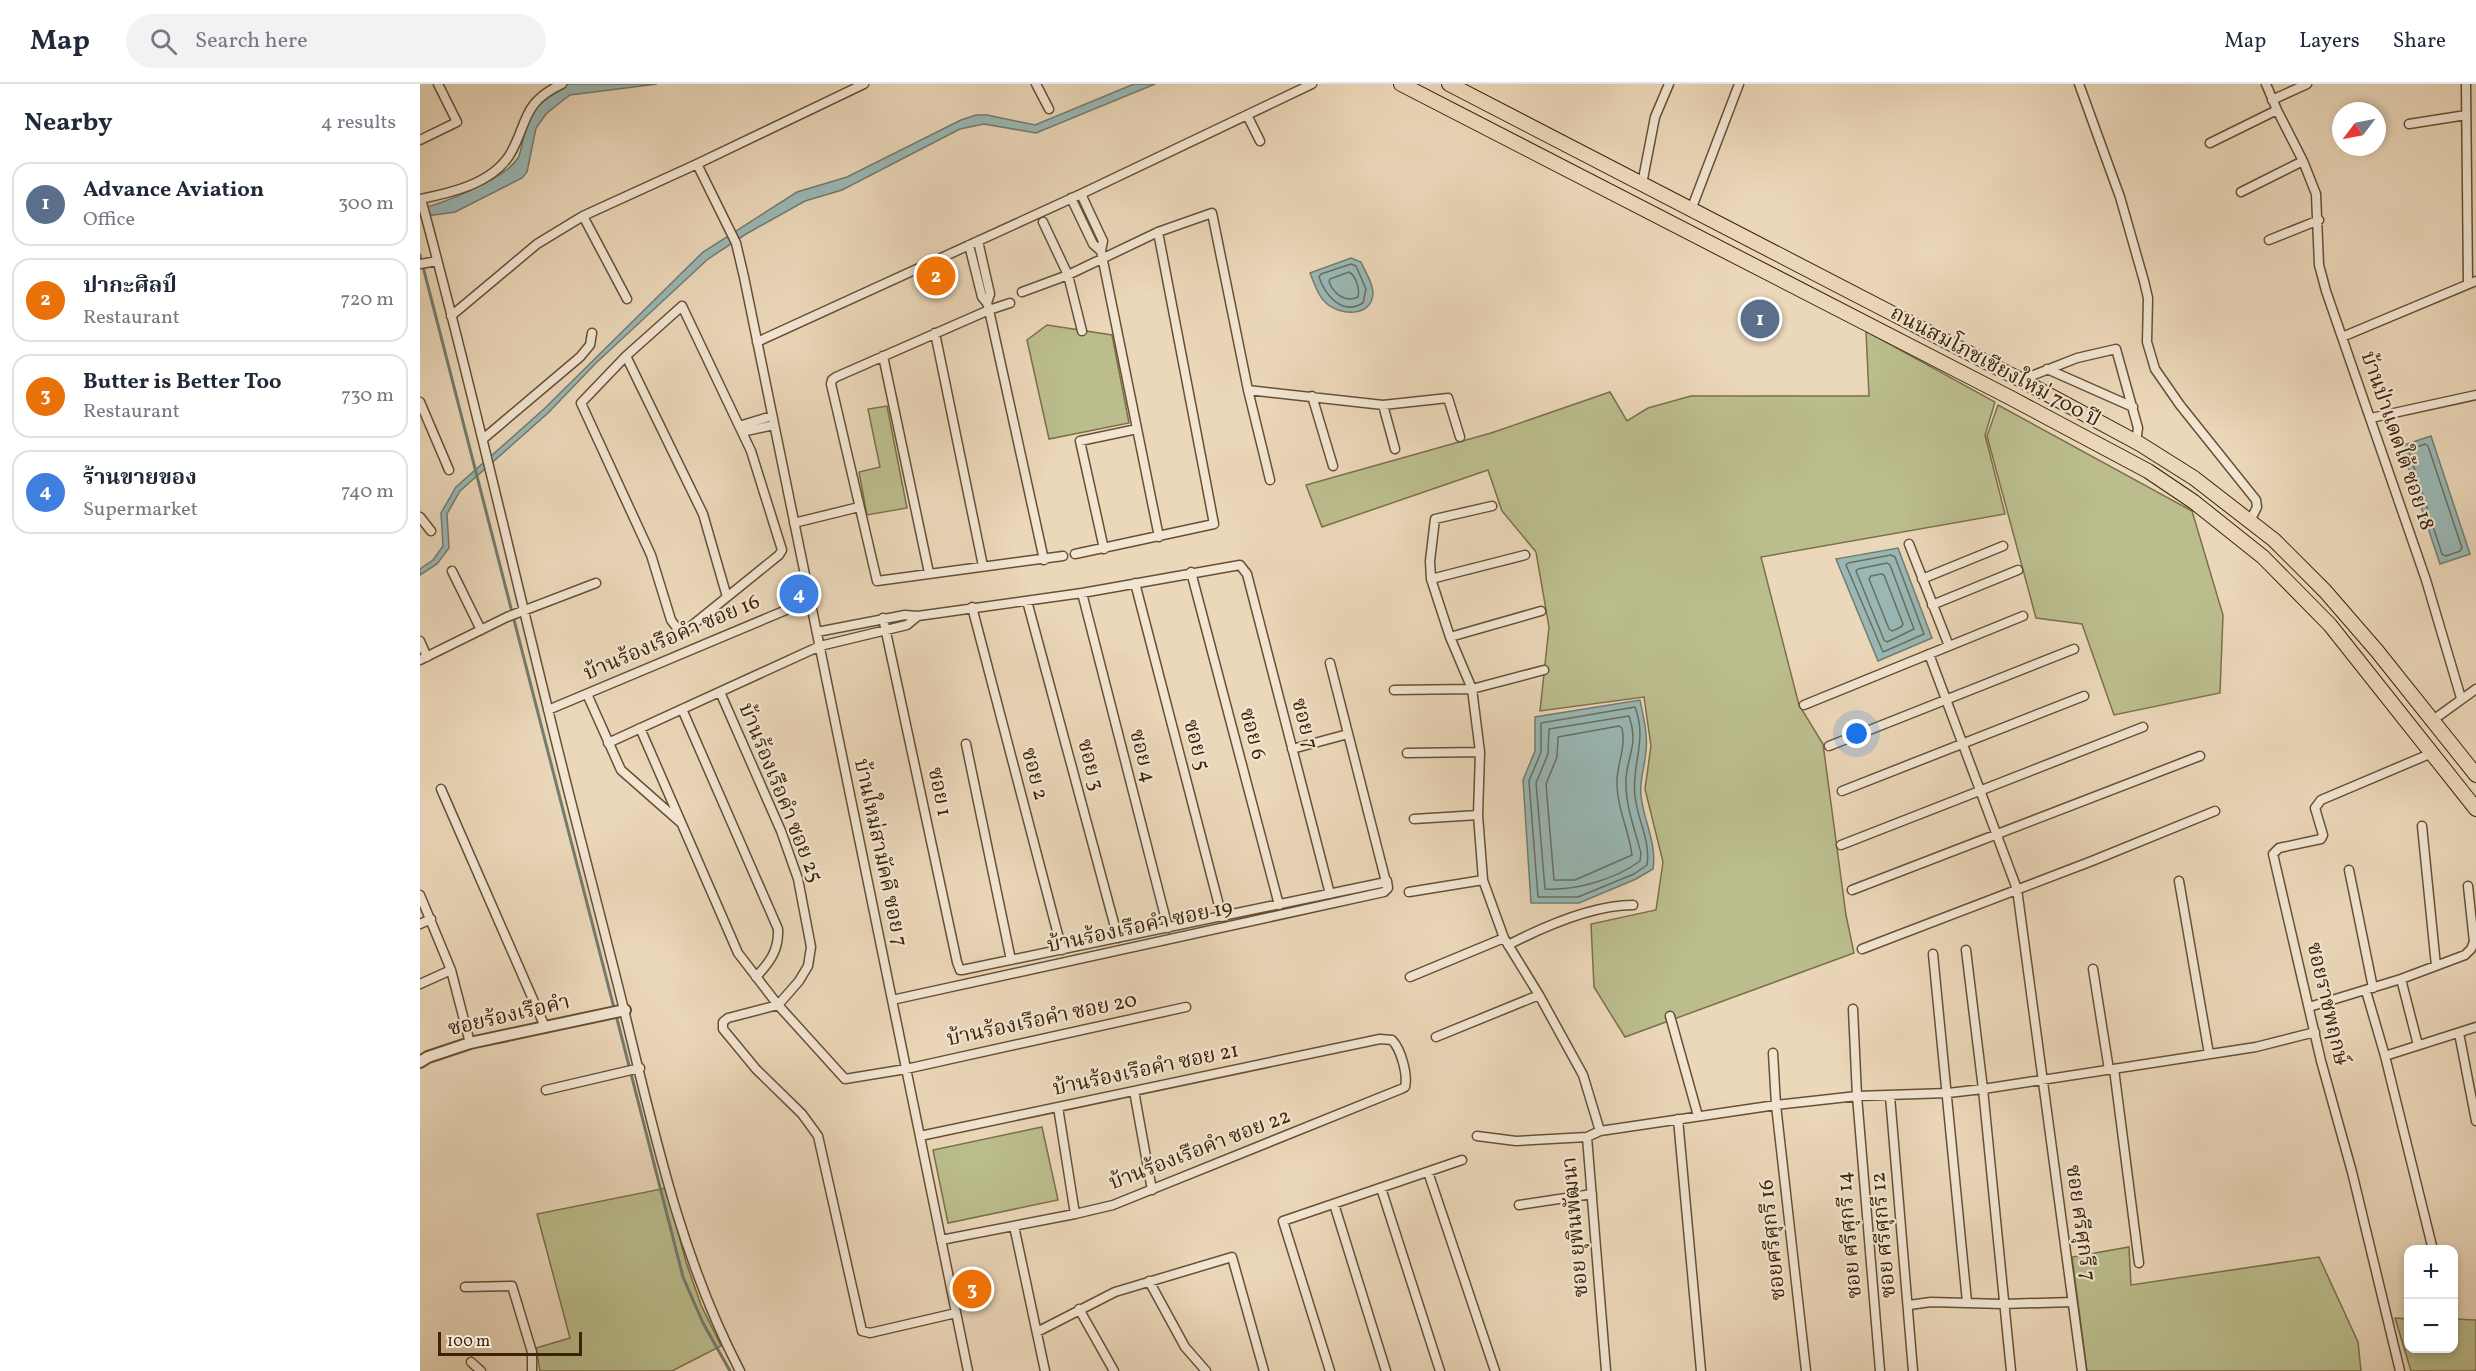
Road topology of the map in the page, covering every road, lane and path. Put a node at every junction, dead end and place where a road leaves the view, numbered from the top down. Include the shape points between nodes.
1 (438, 84) edge
2 (562, 84) edge
3 (864, 84) edge
4 (1036, 84) edge
5 (1401, 84) edge
6 (1449, 84) edge
7 (1669, 84) edge
8 (1739, 84) edge
9 (2079, 84) edge
10 (2266, 84) edge
11 (2307, 84) edge
12 (2466, 84) edge
13 (1309, 85) edge
14 (2272, 100) junction
15 (1049, 109) dead end
16 (2277, 110) junction
17 (1247, 115) junction
18 (2466, 115) junction
19 (2409, 124) dead end
20 (420, 140) edge
21 (1260, 141) dead end
22 (2210, 143) dead end
23 (2303, 161) junction
24 (697, 165) junction
25 (1642, 184) junction
26 (2241, 192) dead end
27 (1081, 194) junction
28 (1071, 198) junction
29 (420, 199) edge
30 (1691, 210) junction
31 (584, 216) junction
32 (2319, 220) junction
33 (1044, 222) dead end
34 (1158, 232) junction
35 (2269, 240) dead end
36 (978, 241) junction
37 (969, 245) junction
38 (1102, 254) junction
39 (437, 261) junction
40 (424, 263) edge
41 (1068, 275) junction
42 (2472, 282) edge
43 (1022, 292) dead end
44 (627, 298) dead end
45 (1010, 303) dead end
46 (988, 306) junction
47 (451, 316) junction
48 (1082, 331) dead end
49 (592, 333) dead end
50 (935, 333) junction
51 (2342, 337) junction
52 (757, 342) junction
53 (626, 356) junction
54 (884, 356) junction
55 (2047, 369) junction
56 (2021, 380) junction
57 (1248, 390) junction
58 (2476, 395) edge
59 (1312, 396) junction
60 (420, 402) edge
61 (1383, 405) junction
62 (2133, 407) junction
63 (2371, 418) junction
64 (773, 421) junction
65 (741, 429) junction
66 (1137, 429) junction
67 (1460, 437) dead end
68 (483, 439) junction
69 (2136, 442) junction
70 (1395, 449) dead end
71 (1333, 466) dead end
72 (449, 470) dead end
73 (1270, 480) dead end
74 (1492, 506) dead end
75 (859, 507) junction
76 (420, 518) edge
77 (2250, 521) junction
78 (794, 523) junction
79 (431, 531) dead end
80 (1159, 537) junction
81 (1908, 544) dead end
82 (2003, 546) dead end
83 (1104, 549) junction
84 (1075, 554) dead end
85 (1526, 555) dead end
86 (1063, 556) dead end
87 (1044, 560) junction
88 (983, 566) junction
89 (2018, 570) dead end
90 (452, 571) dead end
91 (1191, 572) junction
92 (929, 573) junction
93 (1431, 579) junction
94 (1922, 579) junction
95 (596, 583) dead end
96 (1135, 583) junction
97 (1082, 593) junction
98 (727, 597) junction
99 (810, 600) junction
100 (1027, 601) junction
101 (1932, 604) junction
102 (972, 607) junction
103 (1541, 611) dead end
104 (524, 612) junction
105 (918, 616) junction
106 (2023, 616) dead end
107 (884, 618) junction
108 (481, 630) junction
109 (886, 631) junction
110 (817, 632) junction
111 (1450, 637) junction
112 (420, 641) edge
113 (819, 646) junction
114 (1949, 646) junction
115 (2074, 649) dead end
116 (1929, 654) junction
117 (423, 658) edge
118 (1330, 663) dead end
119 (1544, 670) dead end
120 (1472, 689) junction
121 (2476, 689) edge
122 (1394, 690) dead end
123 (720, 692) junction
124 (587, 693) junction
125 (2084, 696) dead end
126 (2461, 698) junction
127 (1946, 700) junction
128 (1804, 705) dead end
129 (682, 709) junction
130 (548, 710) junction
131 (2433, 720) junction
132 (2143, 727) dead end
133 (640, 728) junction
134 (1348, 734) junction
135 (608, 743) junction
136 (966, 744) dead end
137 (1963, 744) junction
138 (1829, 746) dead end
139 (1292, 749) junction
140 (1480, 752) junction
141 (1407, 753) dead end
142 (2432, 753) junction
143 (2200, 756) dead end
144 (2476, 775) edge
145 (441, 789) dead end
146 (1842, 791) dead end
147 (1980, 791) junction
148 (2476, 809) edge
149 (2215, 811) dead end
150 (1478, 815) junction
151 (1414, 819) dead end
152 (682, 825) junction
153 (2422, 826) dead end
154 (1997, 834) junction
155 (1841, 845) dead end
156 (2349, 870) dead end
157 (1483, 880) junction
158 (1387, 881) junction
159 (2179, 881) dead end
160 (2468, 886) dead end
161 (2017, 889) junction
162 (1852, 890) dead end
163 (1409, 892) dead end
164 (1330, 894) junction
165 (420, 895) edge
166 (1279, 905) junction
167 (1633, 905) dead end
168 (1222, 917) junction
169 (431, 919) junction
170 (420, 924) edge
171 (1167, 928) junction
172 (1118, 938) junction
173 (1506, 942) junction
174 (1862, 949) dead end
175 (1062, 950) junction
176 (1965, 950) dead end
177 (1933, 954) dead end
178 (1011, 960) junction
179 (2436, 966) junction
180 (2093, 969) dead end
181 (451, 970) junction
182 (756, 977) junction
183 (1410, 977) dead end
184 (2401, 979) junction
185 (420, 984) edge
186 (2369, 989) junction
187 (1539, 995) junction
188 (892, 1000) junction
189 (778, 1005) junction
190 (1186, 1006) dead end
191 (2309, 1006) junction
192 (1853, 1009) dead end
193 (617, 1012) junction
194 (1670, 1016) dead end
195 (544, 1027) junction
196 (2476, 1027) edge
197 (2315, 1032) junction
198 (2459, 1033) junction
199 (1436, 1037) dead end
200 (1380, 1039) joint
201 (470, 1043) junction
202 (2418, 1045) junction
203 (1773, 1053) dead end
204 (2209, 1054) junction
205 (2385, 1056) junction
206 (420, 1062) edge
207 (906, 1068) junction
208 (634, 1069) junction
209 (2111, 1069) junction
210 (2043, 1080) junction
211 (1983, 1089) junction
212 (546, 1090) dead end
213 (1134, 1091) junction
214 (1948, 1093) junction
215 (1857, 1096) junction
216 (1890, 1096) junction
217 (1776, 1105) junction
218 (1058, 1107) junction
219 (1698, 1116) junction
220 (1678, 1119) junction
221 (2476, 1121) edge
222 (1600, 1131) junction
223 (1477, 1136) dead end
224 (920, 1137) junction
225 (1587, 1137) junction
226 (1462, 1160) dead end
227 (1428, 1172) junction
228 (1381, 1188) junction
229 (1152, 1190) junction
230 (1592, 1194) junction
231 (1334, 1204) junction
232 (1519, 1205) dead end
233 (1075, 1214) junction
234 (1014, 1226) junction
235 (941, 1240) junction
236 (2432, 1245) edge
237 (2139, 1263) dead end
238 (1149, 1281) junction
239 (465, 1287) dead end
240 (1967, 1302) junction
241 (2072, 1302) junction
242 (2003, 1304) junction
243 (1909, 1305) junction
244 (1079, 1309) junction
245 (956, 1312) junction
246 (1037, 1332) junction
247 (471, 1362) dead end
248 (481, 1371) edge
249 (532, 1371) edge
250 (740, 1371) edge
251 (968, 1371) edge
252 (1045, 1371) edge
253 (1114, 1371) edge
254 (1206, 1371) edge
255 (1264, 1371) edge
256 (1330, 1371) edge
257 (1386, 1371) edge
258 (1440, 1371) edge
259 (1494, 1371) edge
260 (1606, 1371) edge
261 (1701, 1371) edge
262 (1806, 1371) edge
263 (1880, 1371) edge
264 (1913, 1371) edge
265 (2011, 1371) edge
266 (2082, 1371) edge
267 (2400, 1371) edge

1 - 20 street via 457,122
2 - 29 street via 542,96 528,111 503,164 468,186
3 - 24 street
4 - 15 street
5 - 142 main road, ถนนสมโภชเชียงใหม่ 700 ปี via 2148,471 2230,528 2288,580 2330,625
6 - 25 main road, ถนนสมโภชเชียงใหม่ 700 ปี
7 - 25 street via 1655,117
8 - 30 street
9 - 77 street via 2120,197 2144,281 2148,298 2147,342 2155,369 2256,500
10 - 14 street, บ้านป่าแดดใต้ ซอย 18
11 - 14 street
12 - 18 street
13 - 17 street
14 - 16 street, บ้านป่าแดดใต้ ซอย 18
16 - 22 street
16 - 23 street, บ้านป่าแดดใต้ ซอย 18
17 - 21 street
17 - 27 street
18 - 19 street
18 - 42 street
23 - 26 street
23 - 32 street, บ้านป่าแดดใต้ ซอย 18 via 2316,194
24 - 31 street
24 - 52 street, บ้านใหม่สามัคคี ซอย 7 via 736,243
25 - 30 main road, ถนนสมโภชเชียงใหม่ 700 ปี
27 - 28 street
27 - 38 street via 1103,241
28 - 36 street
28 - 38 street via 1093,244
29 - 39 street
30 - 56 main road, ถนนสมโภชเชียงใหม่ 700 ปี
31 - 44 street
31 - 47 street via 537,244
32 - 35 street
32 - 51 street, บ้านป่าแดดใต้ ซอย 18 via 2319,265
33 - 41 street
34 - 38 street
34 - 57 street via 1210,213 1214,216
34 - 80 street via 1214,524
36 - 37 street
36 - 46 street via 990,294
37 - 46 street via 982,297
37 - 52 street
38 - 41 street
38 - 66 street
39 - 40 street
39 - 47 street
41 - 43 street
41 - 48 street
42 - 51 street
45 - 46 street
46 - 50 street
46 - 87 street
47 - 68 street
49 - 68 street via 590,345 580,357
50 - 54 street
50 - 88 street
51 - 63 street, บ้านป่าแดดใต้ ซอย 18
52 - 64 street, บ้านใหม่สามัคคี ซอย 7
53 - 65 street via 682,306
53 - 98 street via 703,514
53 - 98 street via 581,403 651,555 674,627 685,631
54 - 75 street via 836,377 831,384
54 - 92 street
55 - 56 street
55 - 62 street
55 - 62 street via 2116,349
56 - 69 main road, ถนนสมโภชเชียงใหม่ 700 ปี
57 - 59 street
57 - 73 street
58 - 63 street
59 - 61 street
59 - 71 street
60 - 72 street
61 - 67 street via 1448,398
61 - 70 street
62 - 69 street via 2138,428
63 - 126 street, บ้านป่าแดดใต้ ซอย 18
64 - 65 street
64 - 78 street, บ้านใหม่สามัคคี ซอย 7
65 - 98 street via 782,550
66 - 80 street
66 - 83 street via 1080,441
68 - 104 street
69 - 77 main road, ถนนสมโภชเชียงใหม่ 700 ปี via 2194,478
74 - 93 street via 1435,519
75 - 78 street
75 - 92 street via 877,581
76 - 79 street
77 - 131 main road, ถนนสมโภชเชียงใหม่ 700 ปี via 2325,591
78 - 99 street, บ้านใหม่สามัคคี ซอย 7
80 - 83 street
81 - 94 street
82 - 94 street
83 - 84 street
85 - 93 street
86 - 87 street
87 - 88 street
88 - 92 street
89 - 101 street
90 - 108 street
91 - 96 street
91 - 139 street, ซอย 7 via 1240,565 1247,574
91 - 166 street, ซอย 6
93 - 111 street
94 - 101 street
95 - 104 street
96 - 97 street
96 - 168 street, ซอย 5
97 - 100 street
97 - 171 street, ซอย 4
99 - 110 street, บ้านใหม่สามัคคี ซอย 7
99 - 124 street, บ้านร้องเรือคำ ซอย 16
100 - 102 street
100 - 172 street, ซอย 3
101 - 114 street
102 - 105 street
102 - 175 street, ซอย 2
103 - 111 street
104 - 108 street
104 - 130 street
105 - 107 street
105 - 109 street via 907,625
106 - 114 street
107 - 109 street, ซอย 1
107 - 110 street
108 - 117 street
109 - 113 street
109 - 178 street, ซอย 1 via 960,970
110 - 113 street, บ้านใหม่สามัคคี ซอย 7
111 - 120 street
112 - 117 street
113 - 123 street
113 - 188 street, บ้านใหม่สามัคคี ซอย 7
114 - 116 street
115 - 127 street
116 - 127 street, ซอย ศรีศุกรี 7
116 - 128 street
118 - 134 street
119 - 120 street
120 - 122 street
120 - 140 street
121 - 126 street
123 - 129 street
123 - 189 street, บ้านร้องเรือคำ ซอย 25 via 781,831 798,879 809,928 808,966
124 - 130 street, บ้านร้องเรือคำ ซอย 16
124 - 135 street
125 - 137 street
126 - 131 street
127 - 137 street, ซอย ศรีศุกรี 7
127 - 138 street
129 - 133 street
129 - 182 street via 778,929 777,948
130 - 193 street
131 - 144 main road, ถนนสมโภชเชียงใหม่ 700 ปี
132 - 147 street
133 - 135 street
133 - 152 street
134 - 139 street
134 - 158 street
135 - 152 street via 621,770
136 - 178 street
137 - 146 street
137 - 147 street, ซอย ศรีศุกรี 7
139 - 164 street, ซอย 7
140 - 141 street
140 - 150 street
142 - 148 main road, ถนนสมโภชเชียงใหม่ 700 ปี
142 - 191 street, ซอยราชพฤกษ์ via 2321,800 2315,808 2321,839 2279,848 2273,854
143 - 154 street
145 - 195 street
147 - 154 street, ซอย ศรีศุกรี 7
147 - 155 street
149 - 161 street
150 - 151 street
150 - 157 street
152 - 182 street via 738,953
153 - 179 street
154 - 161 street, ซอย ศรีศุกรี 7
154 - 162 street
156 - 186 street
157 - 163 street
157 - 173 street
158 - 164 street
158 - 188 street, บ้านร้องเรือคำ ซอย 19 via 1384,892
159 - 204 street
160 - 179 street via 2474,942 2465,955
161 - 174 street
161 - 210 street, ซอย ศรีศุกรี 7
164 - 166 street
165 - 169 street
166 - 168 street
167 - 173 street via 1596,910
168 - 171 street
169 - 170 street
169 - 181 street
171 - 172 street
172 - 175 street
173 - 183 street
173 - 187 street
175 - 178 street
176 - 211 street
177 - 214 street
179 - 184 street
180 - 209 street
181 - 185 street
181 - 201 street
182 - 189 street
184 - 186 street
184 - 202 street
186 - 191 street
186 - 205 street
187 - 199 street
187 - 222 street via 1583,1075
188 - 207 street, บ้านใหม่สามัคคี ซอย 7
189 - 207 street, บ้านร้องเรือคำ ซอย 20 via 845,1079
189 - 245 street via 728,1018 722,1026 818,1136 860,1329 864,1333
190 - 207 street, บ้านร้องเรือคำ ซอย 20
191 - 197 street, ซอยราชพฤกษ์
192 - 215 street, ซอย ศรีศุกรี 14
193 - 195 street, ซอยร้องเรือคำ
193 - 208 street
194 - 219 street
195 - 201 street, ซอยร้องเรือคำ
196 - 198 street
197 - 204 street, ซอย ยุพินพัฒนา
197 - 267 street, ซอยราชพฤกษ์
198 - 202 street
198 - 221 street
200 - 213 street, บ้านร้องเรือคำ ซอย 21
200 - 229 street, บ้านร้องเรือคำ ซอย 22 via 1396,1044 1405,1087
201 - 206 street, ซอยร้องเรือคำ
202 - 205 street
203 - 217 street, ซอยศรีศุกรี 16
204 - 209 street, ซอย ยุพินพัฒนา
205 - 236 street
207 - 224 street, บ้านใหม่สามัคคี ซอย 7
208 - 212 street
208 - 250 street via 700,1286
209 - 210 street, ซอย ยุพินพัฒนา
209 - 237 street
210 - 211 street, ซอย ยุพินพัฒนา
210 - 241 street, ซอย ศรีศุกรี 7
211 - 214 street, ซอย ยุพินพัฒนา
211 - 242 street
213 - 218 street, บ้านร้องเรือคำ ซอย 21
213 - 229 street
214 - 216 street, ซอย ยุพินพัฒนา
214 - 240 street
215 - 216 street, ซอย ยุพินพัฒนา
215 - 217 street, ซอย ยุพินพัฒนา
215 - 263 street, ซอย ศรีศุกรี 14
216 - 243 street, ซอย ศรีศุกรี 12
217 - 219 street, ซอย ยุพินพัฒนา
217 - 262 street, ซอยศรีศุกรี 16
218 - 224 street, บ้านร้องเรือคำ ซอย 21
218 - 233 street
219 - 220 street, ซอย ยุพินพัฒนา
220 - 222 street, ซอย ยุพินพัฒนา
220 - 261 street
222 - 225 street, ซอย ยุพินพัฒนา
223 - 225 street via 1516,1141
224 - 235 street, บ้านใหม่สามัคคี ซอย 7
225 - 230 street, ซอย ยุพินพัฒนา
226 - 227 street
227 - 228 street
227 - 259 street
228 - 231 street
228 - 258 street
229 - 233 street, บ้านร้องเรือคำ ซอย 22
230 - 232 street
230 - 260 street, ซอย ยุพินพัฒนา
231 - 256 street via 1282,1221
231 - 257 street
233 - 234 street, บ้านร้องเรือคำ ซอย 22
234 - 235 street, บ้านร้องเรือคำ ซอย 22
234 - 246 street
235 - 245 street, บ้านใหม่สามัคคี ซอย 7
238 - 244 street
238 - 254 street via 1185,1347
238 - 255 street via 1232,1257
239 - 249 street via 512,1286 532,1352
240 - 242 street
240 - 243 street
241 - 242 street
241 - 266 street, ซอย ศรีศุกรี 7
242 - 265 street
243 - 264 street, ซอย ศรีศุกรี 12
244 - 246 street
244 - 253 street
245 - 251 street, บ้านใหม่สามัคคี ซอย 7
246 - 252 street
247 - 248 street

